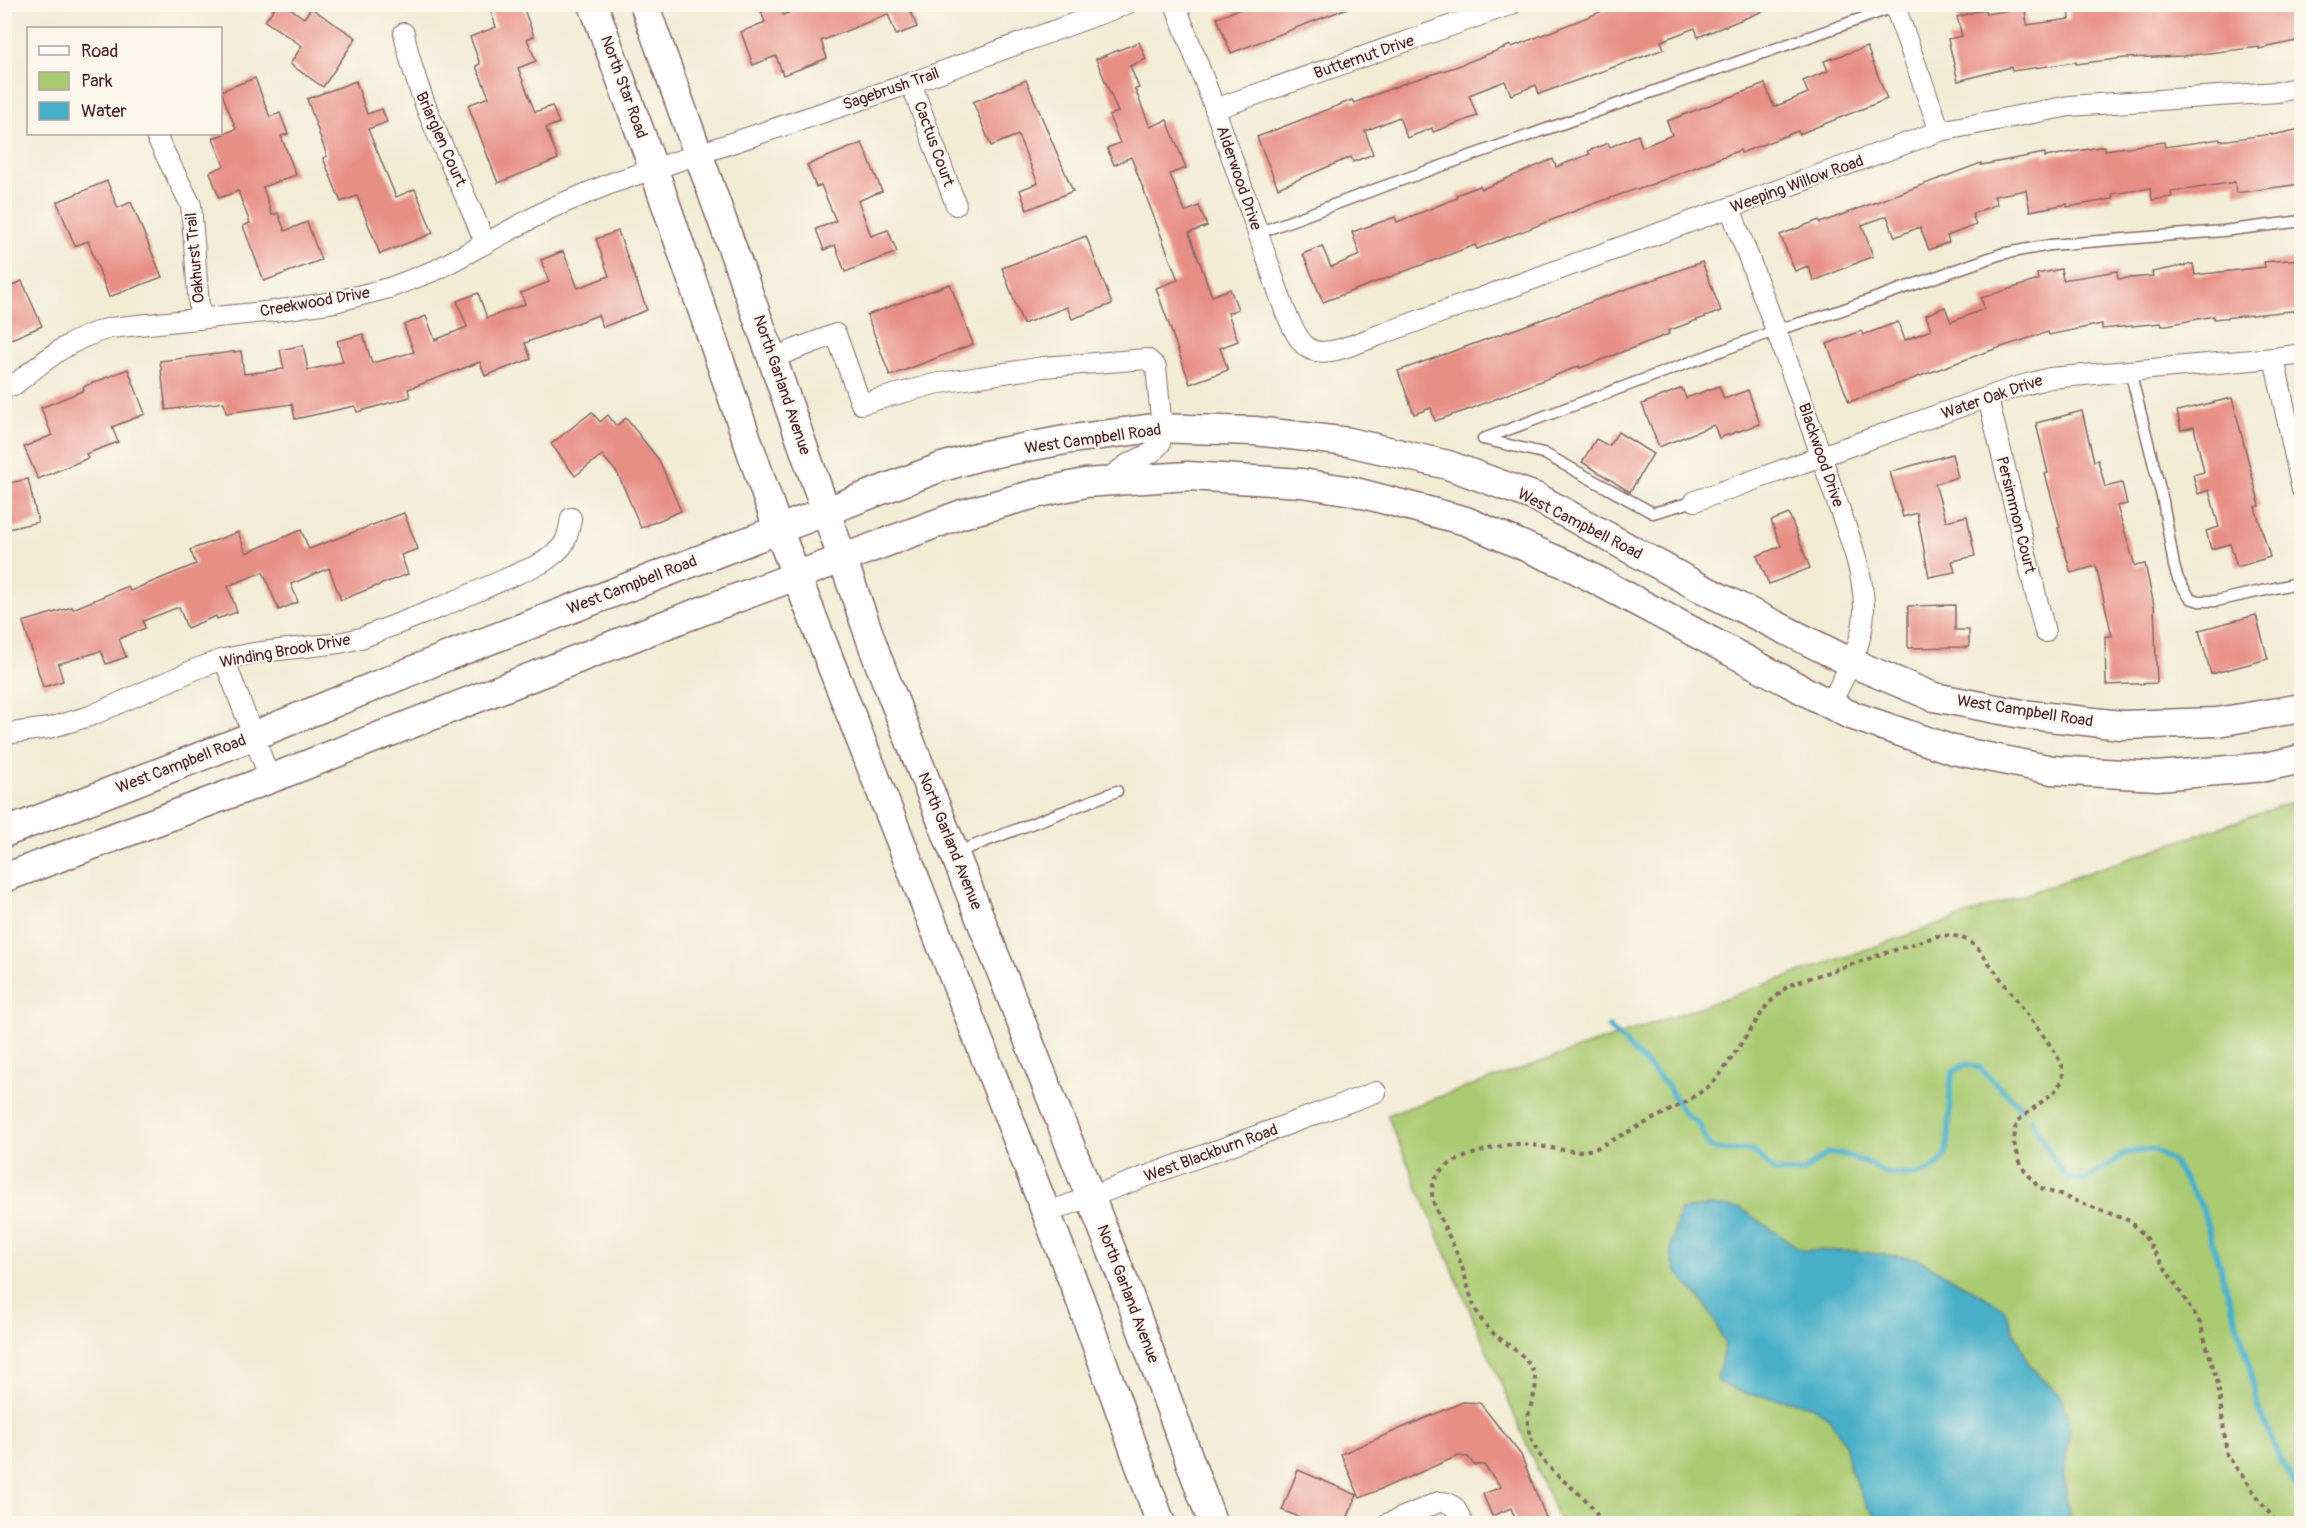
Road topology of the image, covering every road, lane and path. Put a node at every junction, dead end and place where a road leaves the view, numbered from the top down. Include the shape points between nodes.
1 (593, 4) edge
2 (644, 4) edge
3 (1127, 4) edge
4 (1174, 4) edge
5 (1512, 4) edge
6 (1897, 5) edge
7 (404, 33) dead end
8 (911, 83) junction
9 (2301, 87) edge
10 (1215, 109) junction
11 (1941, 131) junction
12 (155, 135) edge
13 (700, 154) junction
14 (654, 170) junction
15 (956, 205) dead end
16 (1730, 208) junction
17 (2301, 221) edge
18 (1258, 233) junction
19 (484, 243) junction
20 (200, 319) junction
21 (1777, 330) junction
22 (1309, 348) joint
23 (2301, 354) edge
24 (772, 358) junction
25 (2274, 358) junction
26 (2130, 371) junction
27 (4, 387) edge
28 (1988, 398) junction
29 (1162, 429) junction
30 (1822, 457) junction
31 (1103, 482) junction
32 (2301, 490) edge
33 (1695, 501) joint
34 (825, 512) junction
35 (1566, 514) junction
36 (571, 518) dead end
37 (778, 529) junction
38 (1543, 555) junction
39 (842, 557) junction
40 (796, 575) junction
41 (2301, 582) edge
42 (2044, 632) dead end
43 (224, 659) junction
44 (1852, 663) junction
45 (1830, 704) junction
46 (2301, 708) edge
47 (4, 734) edge
48 (253, 736) junction
49 (2301, 759) edge
50 (270, 779) junction
51 (1117, 791) dead end
52 (4, 833) edge
53 (954, 853) junction
54 (4, 878) edge
55 (1376, 1092) dead end
56 (1090, 1197) junction
57 (1046, 1214) junction
58 (1161, 1524) edge
59 (1213, 1524) edge
60 (1387, 1524) edge
61 (1462, 1524) edge
62 (1601, 1524) edge
63 (2279, 1524) edge

1 - 14 main road, North Star Road
2 - 13 main road
3 - 8 street, Sagebrush Trail
4 - 10 street, Alderwood Drive
5 - 10 street, Butternut Drive
6 - 11 street
6 - 18 lane
7 - 19 street, Briarglen Court via 425,106
8 - 13 street, Sagebrush Trail
8 - 15 street, Cactus Court
9 - 11 street, Weeping Willow Road via 2278,92 2069,106
10 - 18 street, Alderwood Drive
11 - 16 street, Weeping Willow Road
12 - 20 street, Oakhurst Trail via 190,205
13 - 14 street, Sagebrush Trail
13 - 24 main road, North Garland Avenue
14 - 19 street, Creekwood Drive via 551,208
14 - 37 main road
16 - 21 street, Blackwood Drive
16 - 22 street, Weeping Willow Road via 1345,347 1326,352
17 - 21 lane via 2050,245 2001,254
18 - 22 street, Alderwood Drive via 1285,311
19 - 20 street, Creekwood Drive via 436,270 388,288 334,302
20 - 27 street, Creekwood Drive via 86,334 14,385
21 - 30 street, Blackwood Drive
21 - 33 lane via 1482,439 1544,453 1653,513
23 - 25 street, Water Oak Drive
24 - 29 street via 836,334 861,404 934,384 1043,367 1147,358 1156,367
24 - 34 main road, North Garland Avenue
25 - 26 street, Water Oak Drive
25 - 32 street
26 - 28 street, Water Oak Drive via 2050,378
26 - 41 lane via 2163,501 2174,566 2190,598 2216,601
28 - 30 street, Water Oak Drive
28 - 42 street, Persimmon Court
29 - 31 street via 1160,444 1151,453
29 - 34 main road, West Campbell Road via 1065,440 980,456
29 - 35 main road, West Campbell Road via 1255,431 1349,442 1448,465 1538,498
30 - 33 street, Water Oak Drive
30 - 44 street, Blackwood Drive via 1860,572 1862,635
31 - 38 main road via 1188,476 1302,483 1352,491 1466,521
31 - 39 main road via 1039,493 962,514
34 - 37 main road, West Campbell Road
34 - 39 main road, North Garland Avenue
35 - 38 main road
35 - 44 main road, West Campbell Road via 1697,586
36 - 43 street, Winding Brook Drive via 562,549 542,563 389,628 339,643
37 - 40 main road
37 - 48 main road, West Campbell Road
38 - 45 main road
39 - 40 main road
39 - 53 main road, North Garland Avenue
40 - 50 main road
40 - 57 main road
43 - 47 street, Winding Brook Drive via 90,716 49,729
43 - 48 street
44 - 45 street, Blackwood Drive
44 - 46 main road, West Campbell Road via 1934,697 2022,714 2121,725 2217,722
45 - 49 main road via 1848,714 1953,750 2052,770 2157,776
48 - 50 street
48 - 52 main road, West Campbell Road
50 - 54 main road
51 - 53 lane
53 - 56 main road, North Garland Avenue
55 - 56 street, West Blackburn Road
56 - 57 street, West Blackburn Road
56 - 59 main road, North Garland Avenue
57 - 58 main road
60 - 61 street via 1446,1502 1456,1508
62 - 63 path via 1589,1501 1557,1476 1531,1438 1527,1422 1535,1376 1520,1352 1494,1334 1477,1312 1434,1203 1435,1179 1459,1159 1518,1143 1584,1152 1597,1148 1711,1085 1757,1017 1789,985 1937,936 1955,934 1971,942 2062,1065 2063,1080 2055,1092 2020,1119 2015,1129 2014,1143 2021,1165 2038,1187 2130,1221 2144,1234 2200,1323 2218,1384 2227,1455

